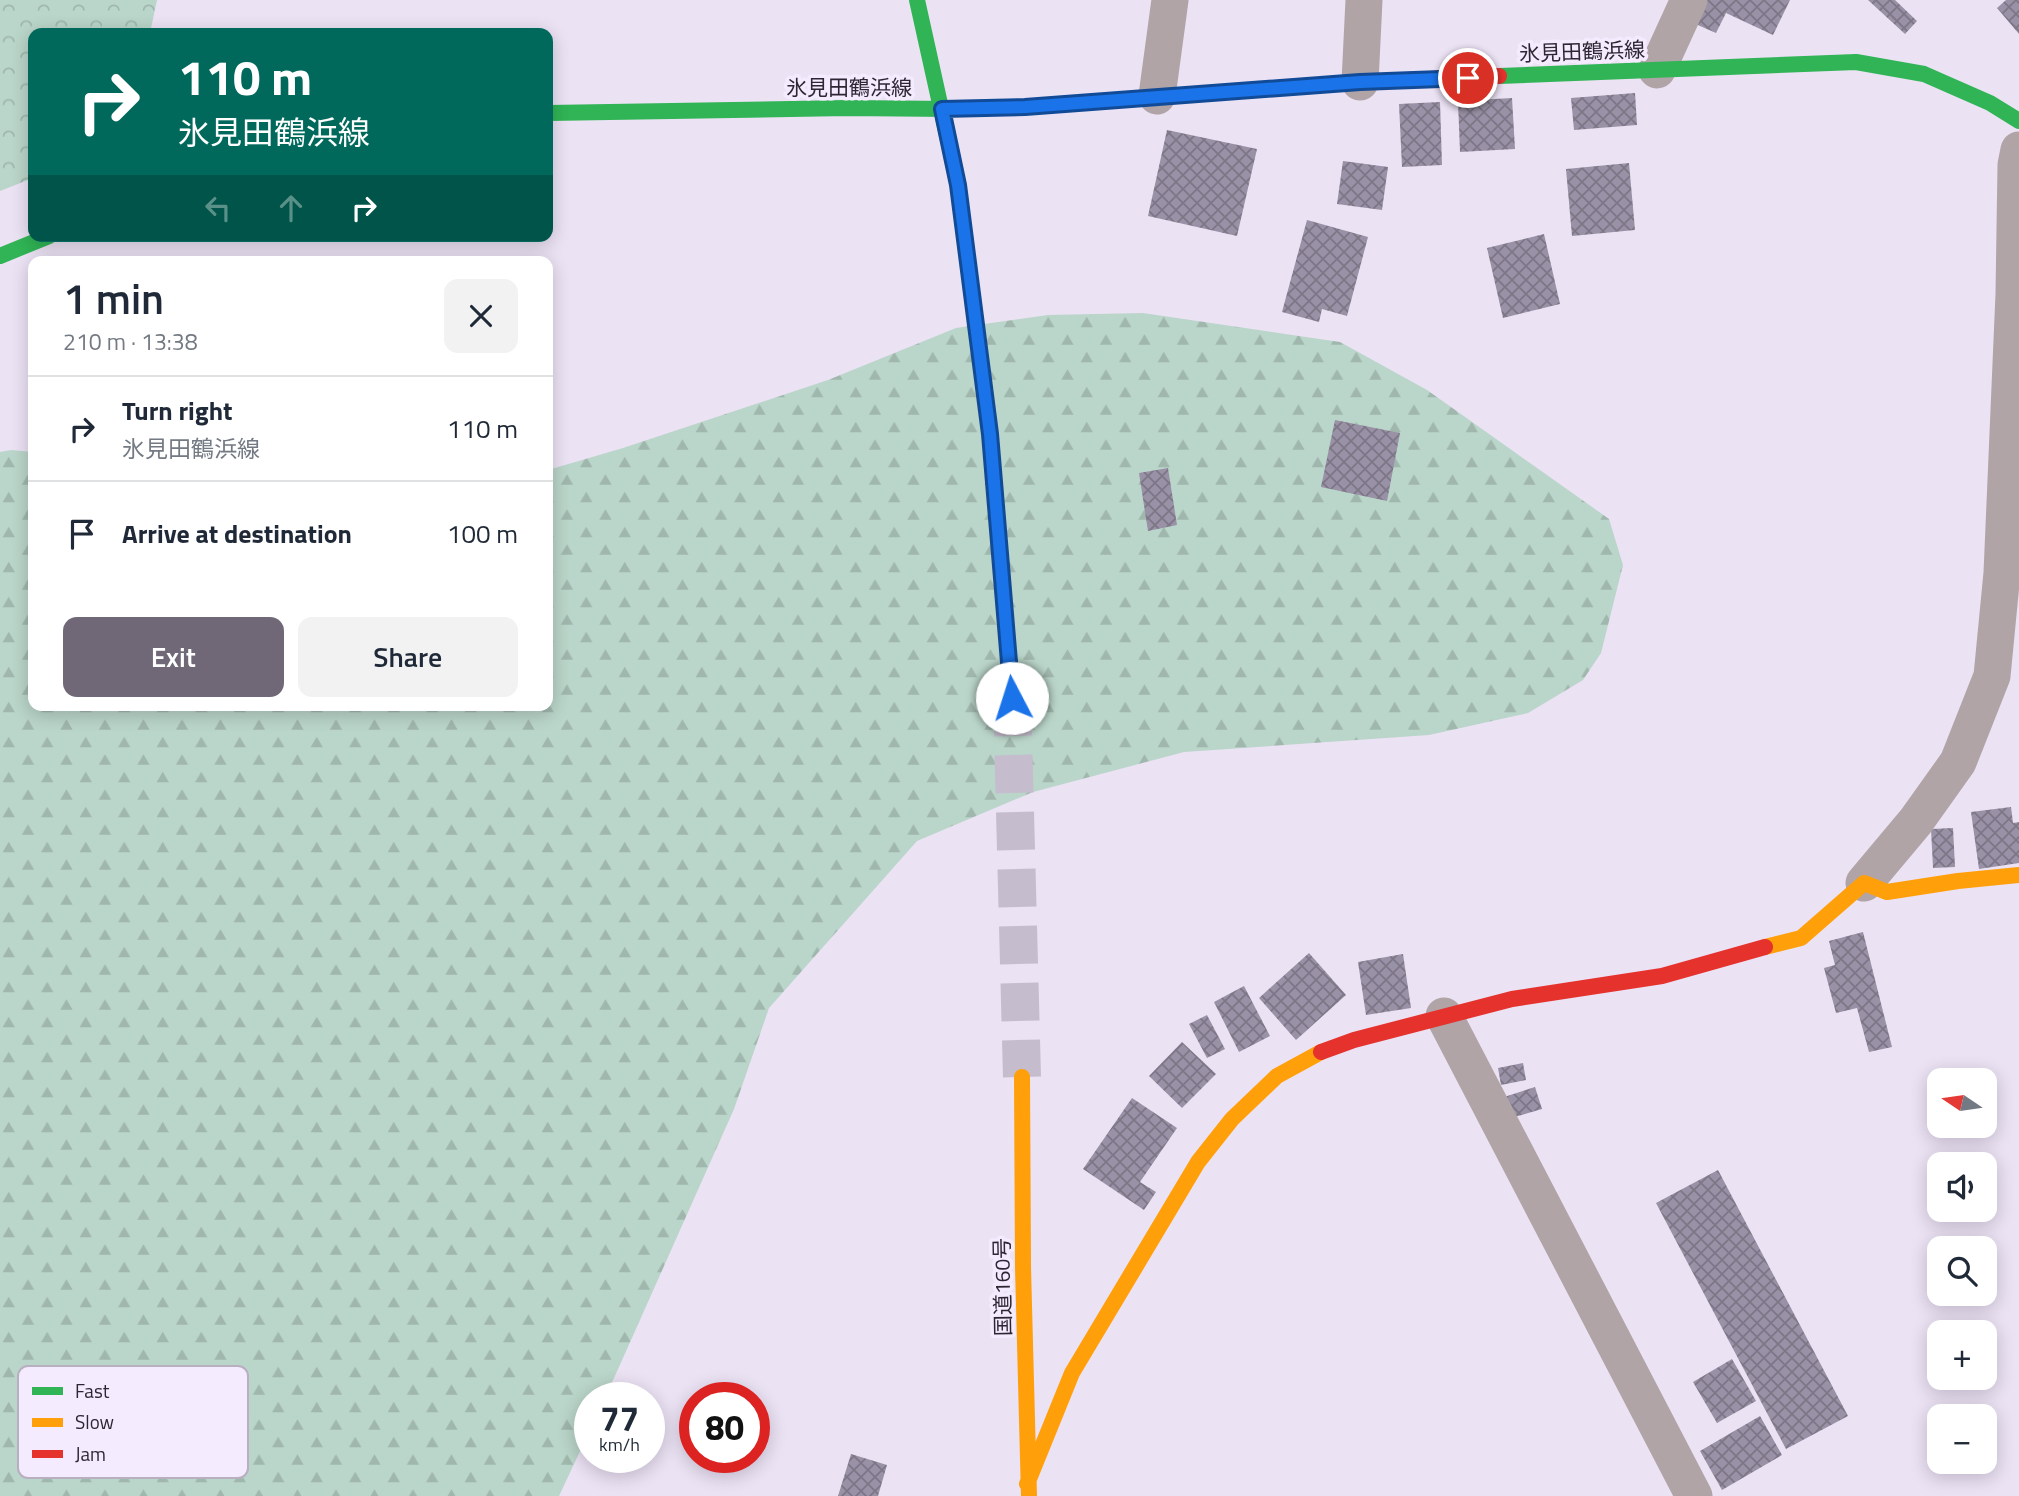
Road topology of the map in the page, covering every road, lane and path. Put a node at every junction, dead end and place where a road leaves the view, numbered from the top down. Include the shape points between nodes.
1 (917, 0) edge
2 (1170, 0) edge
3 (1364, 0) edge
4 (1689, 0) edge
5 (1657, 70) junction
6 (1360, 82) junction
7 (1157, 96) junction
8 (942, 109) junction
9 (553, 113) edge
10 (2019, 121) edge
11 (2019, 150) edge
12 (34, 242) edge
13 (0, 256) edge
14 (1012, 698) tunnel mouth
15 (2019, 875) edge
16 (1864, 883) junction
17 (1444, 1016) junction
18 (1022, 1077) tunnel mouth
19 (1026, 1491) edge
20 (1693, 1496) edge

1 - 8 main road
2 - 7 street
3 - 6 street
4 - 5 street
5 - 6 main road, 氷見田鶴浜線
5 - 10 main road, 氷見田鶴浜線 via 1856,62 1924,74
6 - 7 main road, 氷見田鶴浜線
7 - 8 main road, 氷見田鶴浜線
8 - 9 main road, 氷見田鶴浜線
8 - 14 main road via 958,185 990,434
11 - 16 street via 2003,560 1992,676 1958,762
12 - 13 main road
15 - 16 main road via 1887,892
16 - 17 main road via 1801,938 1661,976 1512,999
17 - 19 main road via 1314,1054 1277,1076 1232,1119 1198,1162 1072,1373
17 - 20 street
18 - 19 main road, 国道160号

